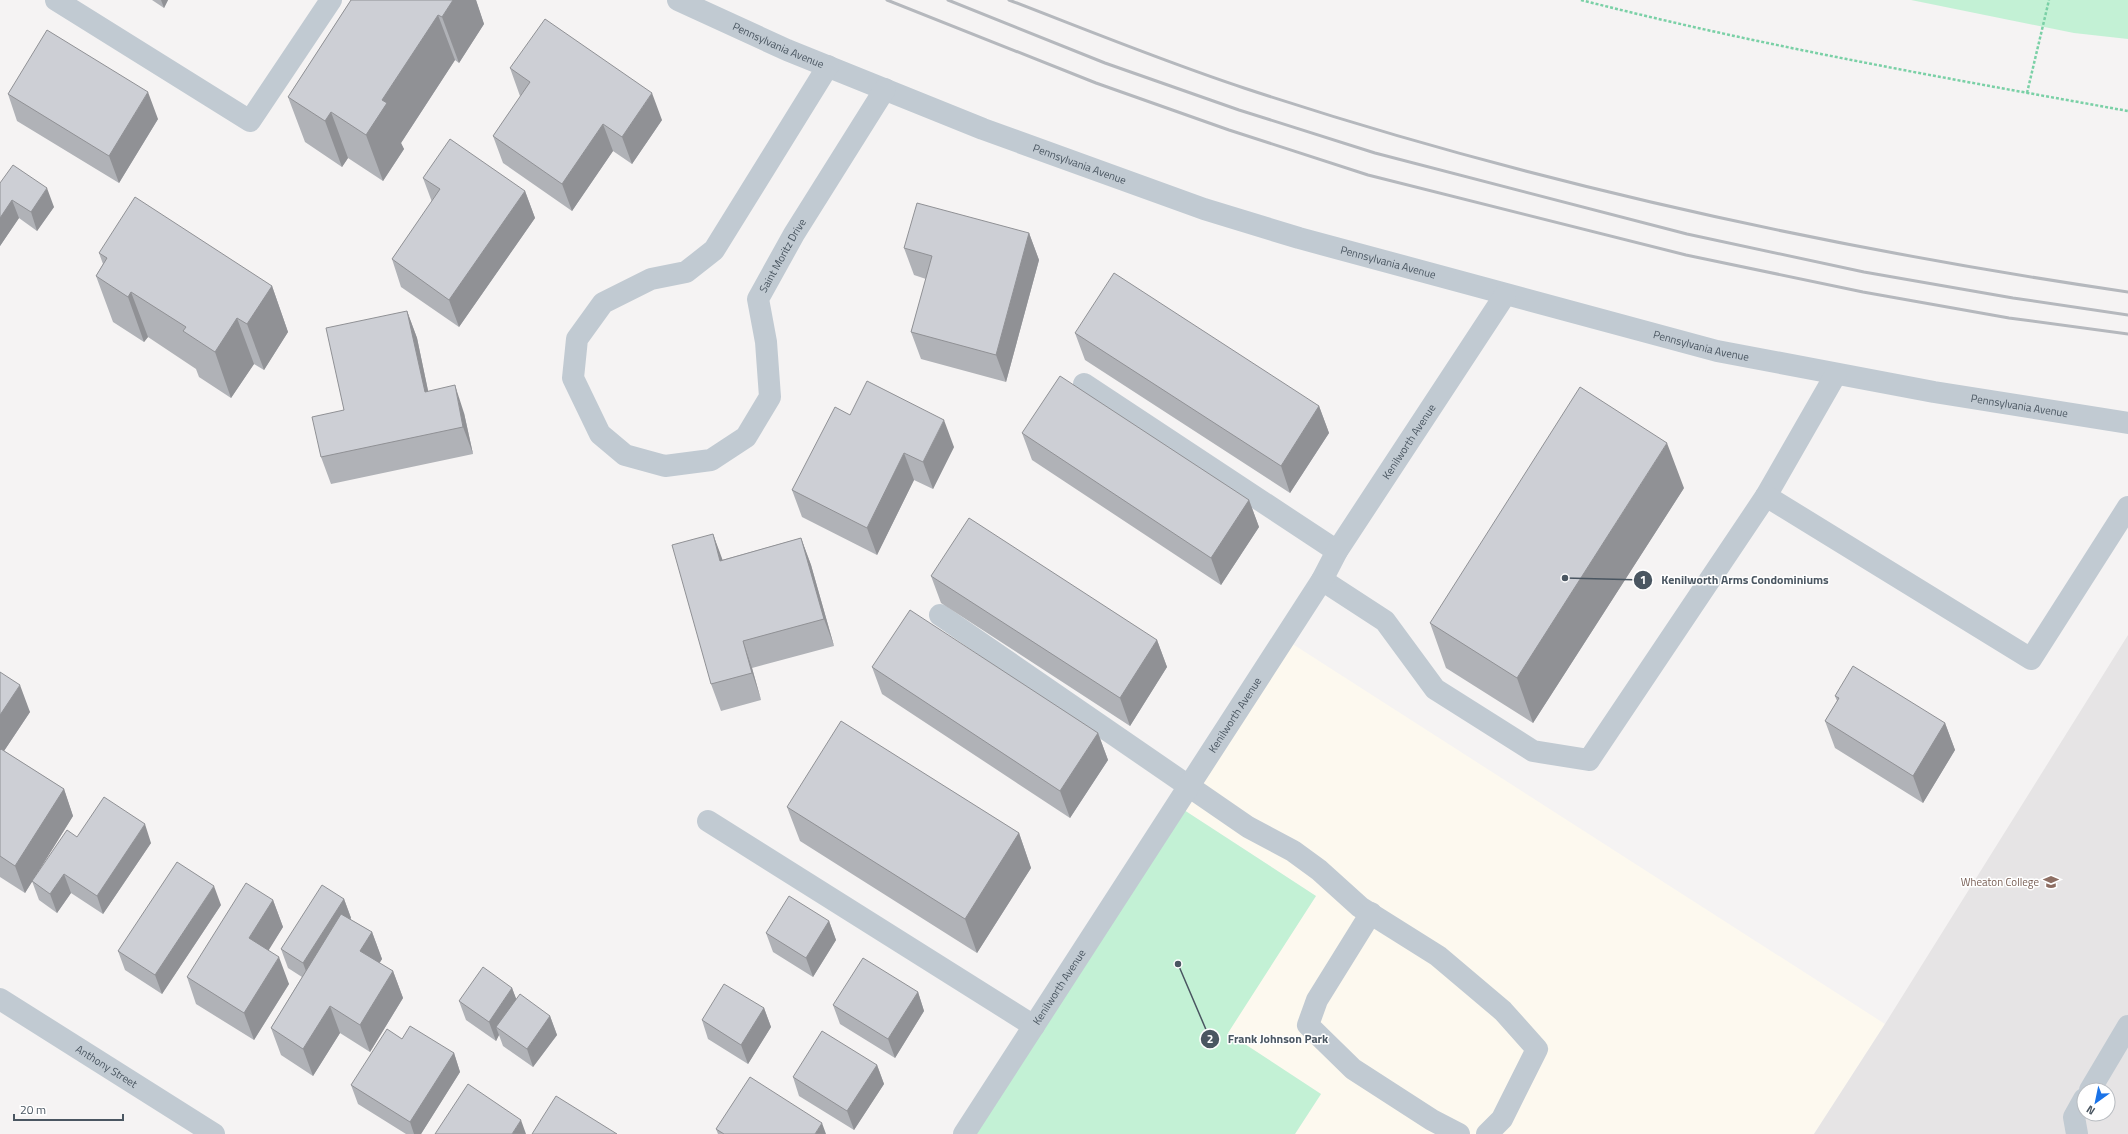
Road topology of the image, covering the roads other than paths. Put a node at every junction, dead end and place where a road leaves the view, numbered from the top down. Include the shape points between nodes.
1 (56, 0) edge
2 (330, 0) edge
3 (678, 0) edge
4 (828, 66) junction
5 (885, 89) junction
6 (1505, 295) junction
7 (1836, 374) junction
8 (1084, 384) dead end
9 (2128, 423) edge
10 (1766, 496) junction
11 (2128, 507) edge
12 (1337, 551) junction
13 (1322, 580) junction
14 (940, 615) dead end
15 (1188, 786) junction
16 (708, 821) dead end
17 (1371, 913) junction
18 (0, 999) edge
19 (1034, 1026) junction
20 (2128, 1026) edge
21 (2095, 1082) edge
22 (2076, 1113) edge
23 (214, 1134) edge
24 (964, 1134) edge
25 (1459, 1134) edge
26 (1487, 1134) edge
27 (2077, 1134) edge

1 - 2 street via 250,121
3 - 4 street, Pennsylvania Avenue
4 - 5 street, Pennsylvania Avenue
4 - 5 street, Saint Moritz Drive via 714,250 686,272 651,279 603,303 577,339 573,378 600,434 625,455 666,466 711,460 746,437 770,397 766,342 758,299 794,234
5 - 6 street, Pennsylvania Avenue via 1035,148 1204,208 1299,238
6 - 7 street, Pennsylvania Avenue via 1718,351
6 - 12 street, Kenilworth Avenue
7 - 9 street, Pennsylvania Avenue
7 - 10 street
8 - 12 street
10 - 11 street via 2031,659
10 - 13 street via 1589,760 1533,752 1435,689 1385,621
12 - 13 street, Kenilworth Avenue
13 - 15 street, Kenilworth Avenue
14 - 15 street
15 - 17 street via 1248,827 1293,851 1360,907
15 - 19 street, Kenilworth Avenue
16 - 19 street
17 - 25 street via 1317,1000 1308,1025 1353,1069 1432,1120
17 - 26 street via 1438,956 1502,1011 1537,1050 1502,1118
18 - 23 street, Anthony Street
19 - 24 street, Kenilworth Avenue
20 - 21 street
22 - 27 street via 2074,1117

